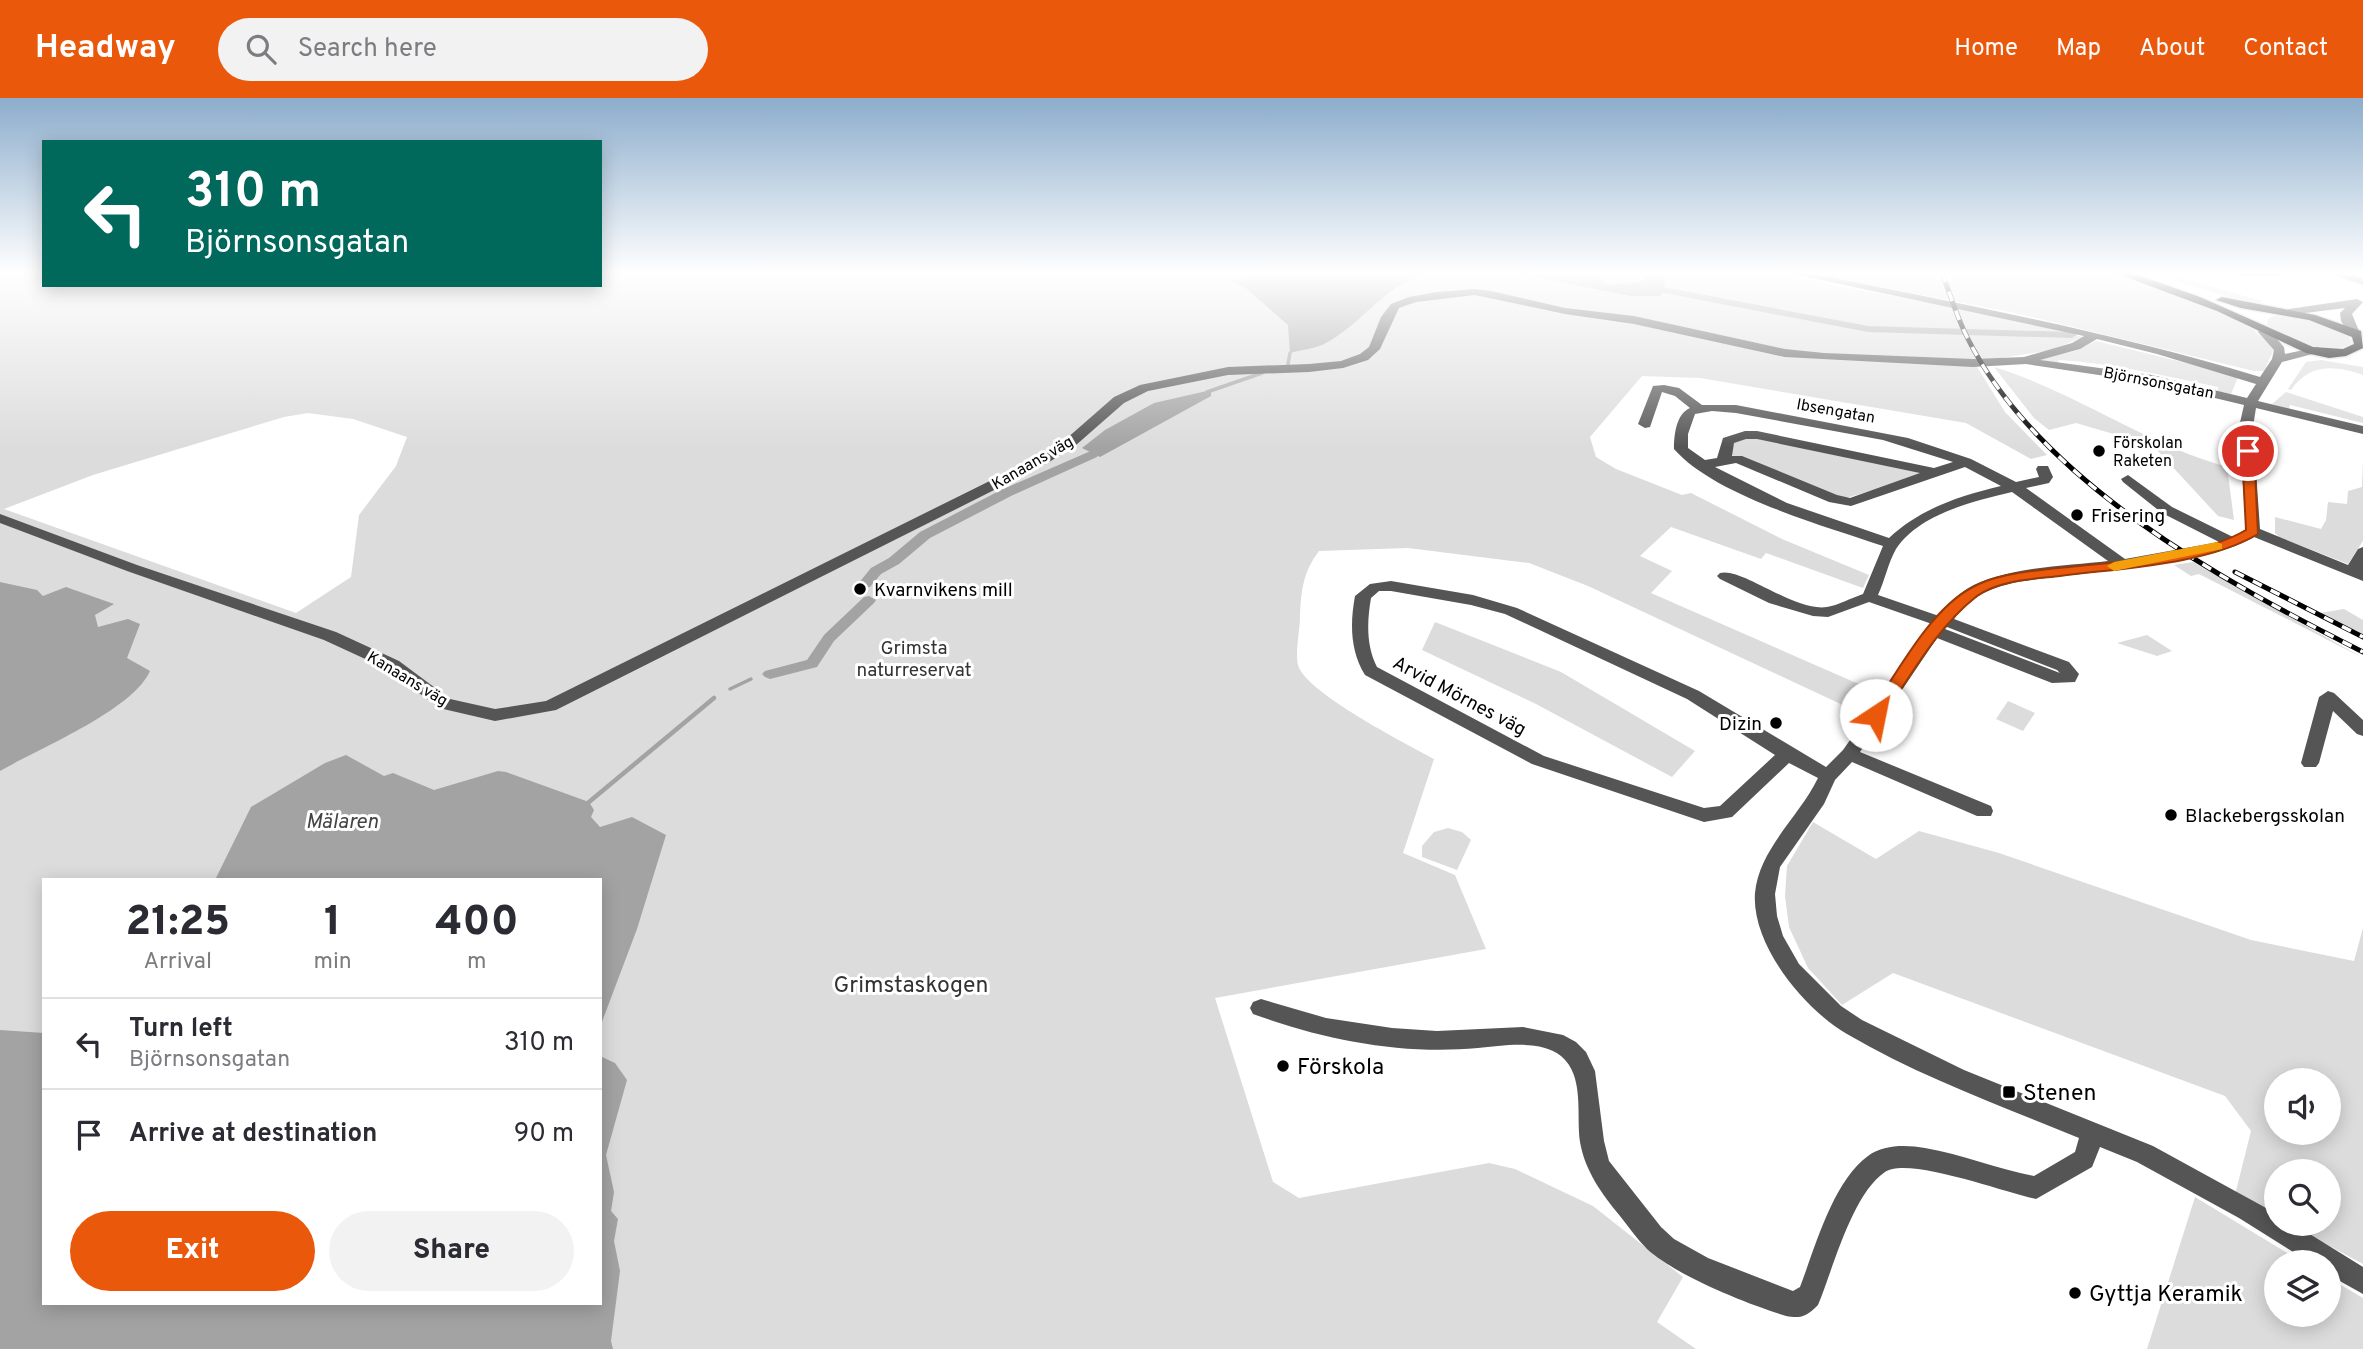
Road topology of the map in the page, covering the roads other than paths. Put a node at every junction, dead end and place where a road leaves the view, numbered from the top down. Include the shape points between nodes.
1 (1381, 331) edge
2 (1688, 331) edge
3 (2077, 331) edge
4 (2262, 331) edge
5 (2264, 331) edge
6 (2357, 334) edge
7 (2095, 335) junction
8 (2318, 351) junction
9 (2337, 352) junction
10 (2363, 357) edge
11 (2278, 359) junction
12 (2025, 361) junction
13 (2263, 382) junction
14 (2251, 401) junction
15 (1698, 408) junction
16 (1645, 424) dead end
17 (2363, 430) edge
18 (1724, 459) junction
19 (1965, 462) junction
20 (1702, 465) junction
21 (2043, 469) dead end
22 (1938, 473) junction
23 (2128, 479) dead end
24 (2013, 487) junction
25 (0, 518) edge
26 (2253, 531) junction
27 (2233, 543) junction
28 (1892, 544) junction
29 (2363, 552) edge
30 (2123, 565) junction
31 (2358, 574) edge
32 (1725, 576) dead end
33 (1869, 597) junction
34 (1941, 625) junction
35 (2363, 730) edge
36 (1787, 754) junction
37 (1849, 754) junction
38 (2310, 763) dead end
39 (1828, 776) junction
40 (1984, 811) dead end
41 (1261, 1009) dead end
42 (2093, 1133) junction
43 (2363, 1281) edge

1 - 25 street, Kanaans väg via 1374,349 1343,364 1228,371 1144,388 1119,400 1071,442 1041,461 550,706 495,715 445,704 393,665 330,636
2 - 12 street, Kanaans väg via 1800,355
3 - 7 street
4 - 11 street via 2280,350
5 - 8 main road via 2288,344
6 - 9 main road via 2360,345
7 - 12 street, Kanaans väg via 2076,346
7 - 13 street
8 - 9 main road
8 - 11 street
9 - 10 main road
11 - 13 street
12 - 14 street, Björnsonsgatan via 2152,379
13 - 14 street
14 - 17 street, Björnsonsgatan
14 - 26 street via 2246,427
15 - 16 street via 1681,392 1670,387 1657,389
15 - 19 street, Ibsengatan via 1735,410 1908,441
15 - 20 street via 1689,412 1681,449
18 - 20 street
18 - 22 street via 1737,459 1851,502
18 - 22 street via 1728,441 1757,435
19 - 22 street
19 - 24 street, Ibsengatan
20 - 28 street via 1759,497
21 - 24 street via 2044,480
23 - 27 street via 2167,510
24 - 28 street via 1930,515
24 - 30 street, Ibsengatan
26 - 27 street
26 - 31 street
27 - 30 street
28 - 33 street
29 - 31 street
30 - 34 street via 1995,583 1960,602
32 - 33 street via 1775,600 1813,611 1828,612
33 - 34 street
34 - 34 street via 2058,679 2071,674 2063,666
34 - 37 street
35 - 38 street via 2328,697
36 - 36 street, Arvid Mörnes väg via 1725,812 1716,815 1704,815 1538,760 1371,671 1363,659 1363,596 1375,587 1391,586 1511,611 1693,695
36 - 39 street, Arvid Mörnes väg
37 - 39 street
37 - 40 street
39 - 42 street via 1770,865 1767,916 1791,970 1854,1027 1956,1077
41 - 42 street via 1329,1030 1439,1041 1518,1037 1550,1041 1568,1049 1580,1062 1587,1083 1593,1151 1602,1176 1658,1241 1714,1275 1786,1304 1800,1304 1809,1296 1847,1203 1879,1161 1909,1156 2036,1188 2084,1159
42 - 43 street via 2145,1154 2248,1210

